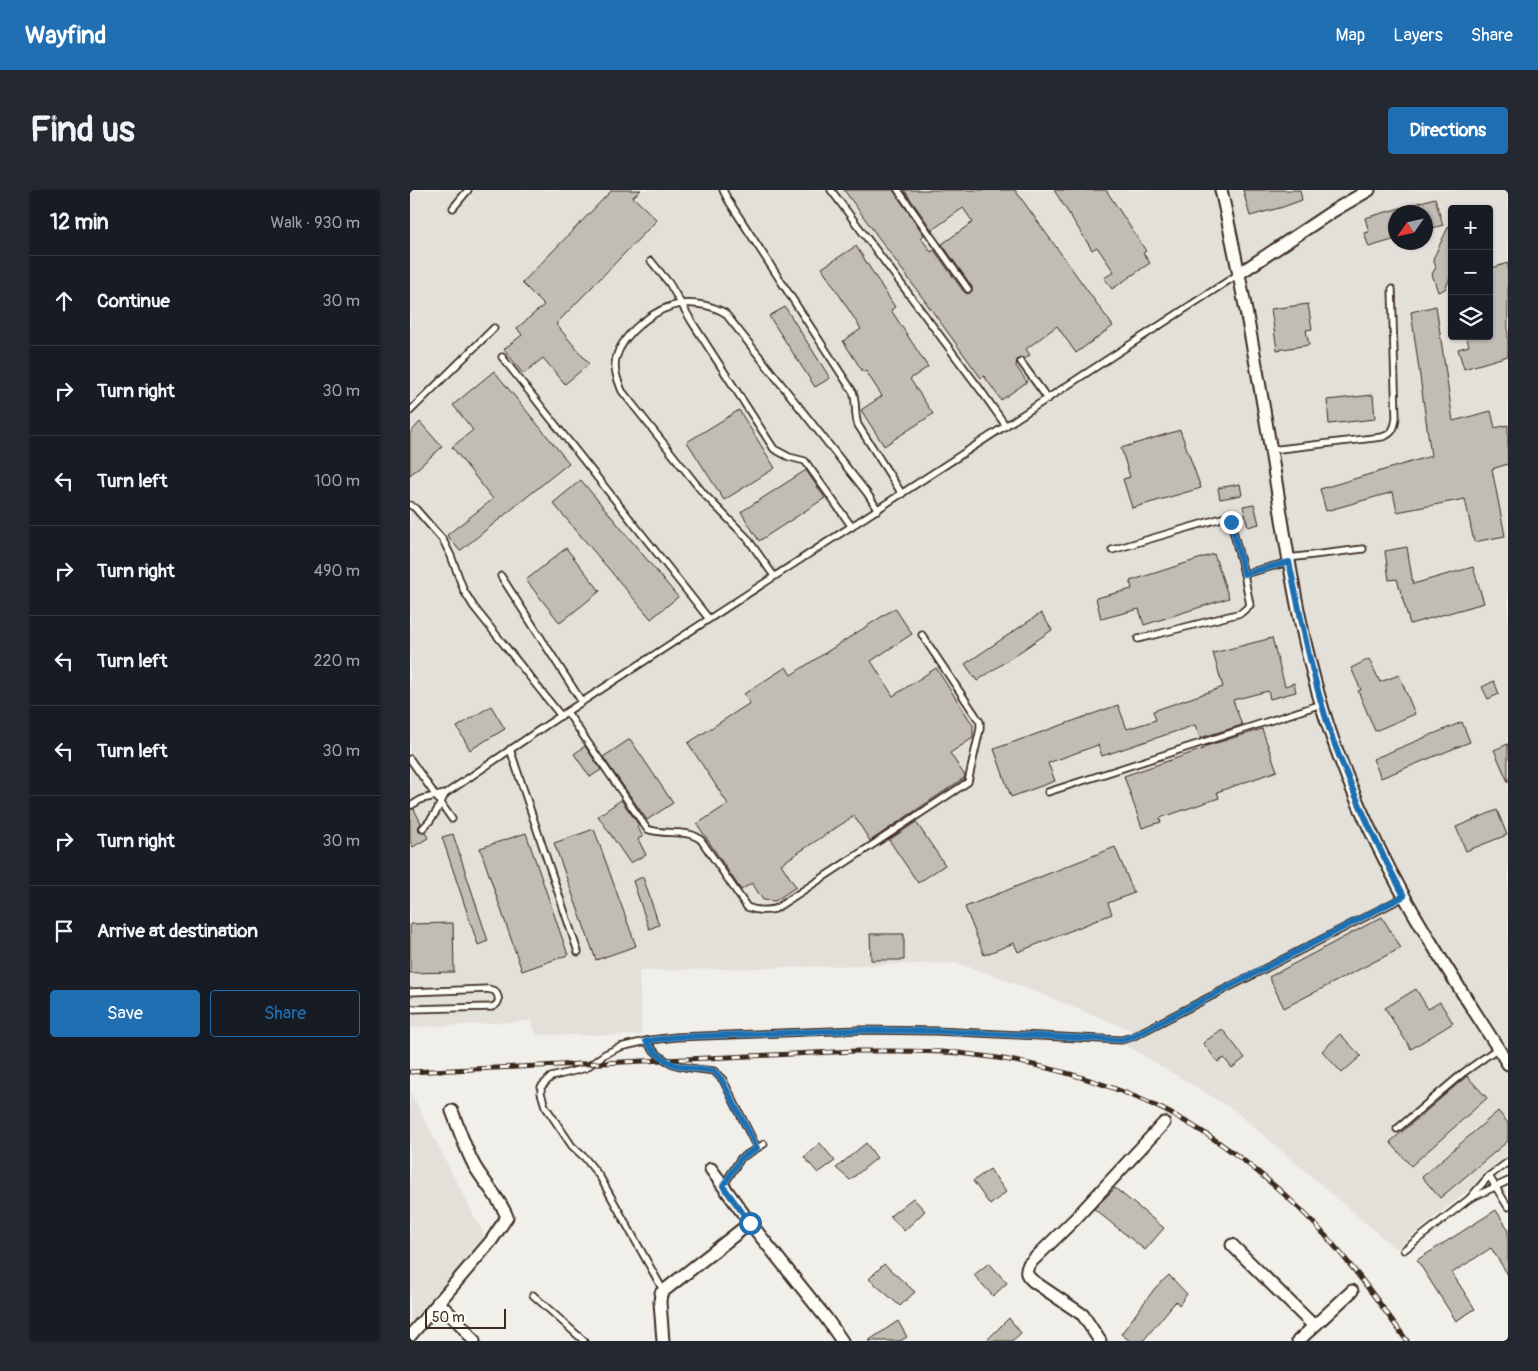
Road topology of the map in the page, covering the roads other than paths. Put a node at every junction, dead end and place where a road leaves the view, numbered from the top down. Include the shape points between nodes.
1 (468, 190) edge
2 (723, 190) edge
3 (831, 190) edge
4 (898, 190) edge
5 (1221, 190) edge
6 (1369, 190) edge
7 (453, 208) dead end
8 (651, 261) dead end
9 (1240, 274) junction
10 (968, 288) dead end
11 (1392, 289) dead end
12 (681, 304) junction
13 (494, 328) dead end
14 (502, 357) dead end
15 (1021, 362) dead end
16 (1048, 399) junction
17 (410, 411) edge
18 (1006, 426) junction
19 (1271, 450) junction
20 (902, 494) junction
21 (410, 506) edge
22 (878, 510) junction
23 (852, 527) junction
24 (1363, 549) dead end
25 (1112, 550) dead end
26 (1288, 560) junction
27 (1244, 574) junction
28 (501, 576) dead end
29 (774, 576) junction
30 (709, 619) junction
31 (922, 635) dead end
32 (1138, 639) dead end
33 (582, 702) junction
34 (1322, 704) junction
35 (567, 712) junction
36 (561, 716) junction
37 (510, 749) junction
38 (410, 759) edge
39 (1048, 792) dead end
40 (445, 794) junction
41 (435, 796) junction
42 (441, 804) junction
43 (412, 805) dead end
44 (452, 819) dead end
45 (423, 828) dead end
46 (1404, 896) junction
47 (578, 952) dead end
48 (410, 992) edge
49 (410, 1010) edge
50 (646, 1041) junction
51 (1498, 1048) junction
52 (1508, 1064) edge
53 (452, 1111) dead end
54 (1164, 1123) dead end
55 (1397, 1129) dead end
56 (764, 1144) dead end
57 (757, 1148) junction
58 (1508, 1162) edge
59 (711, 1170) dead end
60 (1489, 1176) junction
61 (1508, 1181) edge
62 (723, 1186) junction
63 (1496, 1188) junction
64 (1469, 1199) junction
65 (1508, 1207) edge
66 (750, 1223) junction
67 (1232, 1245) dead end
68 (1404, 1250) dead end
69 (664, 1290) junction
70 (1352, 1291) dead end
71 (533, 1296) dead end
72 (438, 1302) junction
73 (1314, 1326) junction
74 (410, 1336) edge
75 (474, 1341) edge
76 (584, 1341) edge
77 (664, 1341) edge
78 (842, 1341) edge
79 (1100, 1341) edge
80 (1298, 1341) edge

1 - 7 lane
2 - 20 lane via 853,392 858,425
3 - 18 lane
4 - 10 lane
5 - 9 street
6 - 9 street
8 - 12 lane via 669,282
9 - 16 lane
9 - 19 street
11 - 19 lane via 1396,417 1390,434
12 - 22 lane via 708,306 725,313 732,320
12 - 23 lane via 774,449 805,461
12 - 29 lane via 662,310 636,328 616,358 617,381 704,494 747,538
13 - 17 lane
14 - 30 lane
15 - 16 lane
16 - 18 lane
18 - 20 lane
19 - 26 street
20 - 22 lane
21 - 36 lane via 443,540 474,607
22 - 23 lane
23 - 29 lane
24 - 26 lane
25 - 27 lane via 1225,517 1231,522
26 - 27 lane
26 - 34 street
27 - 32 lane via 1250,605 1241,613
28 - 33 lane
29 - 30 lane
30 - 33 lane
31 - 35 lane via 980,722 968,782 768,911 747,907 702,840 696,836 647,829
33 - 35 lane
34 - 39 lane
34 - 46 street via 1347,774
35 - 36 lane
36 - 37 lane
37 - 40 lane
37 - 47 lane
38 - 41 lane
40 - 41 lane
40 - 42 lane
41 - 42 lane
41 - 43 lane
42 - 44 lane
42 - 45 lane
46 - 50 lane via 1121,1040 859,1030
46 - 51 street
48 - 49 lane via 488,989 495,991 499,1002 492,1007
50 - 57 lane via 654,1052 681,1068 714,1071 722,1080
50 - 69 lane via 620,1047 586,1068 551,1077 541,1087 541,1093 545,1106 572,1146 600,1177
51 - 52 street
51 - 55 lane
53 - 72 street via 474,1165 507,1217
54 - 79 street via 1026,1270 1033,1281 1083,1315
56 - 57 lane
57 - 62 lane via 741,1158
58 - 60 lane
59 - 62 street
60 - 63 lane
60 - 64 lane
61 - 63 lane
62 - 66 street
63 - 64 lane
63 - 65 lane
64 - 68 lane
66 - 69 street
66 - 78 street
67 - 73 street
69 - 77 street via 660,1302
70 - 73 street
71 - 76 lane
72 - 74 street
72 - 75 street
73 - 80 street

